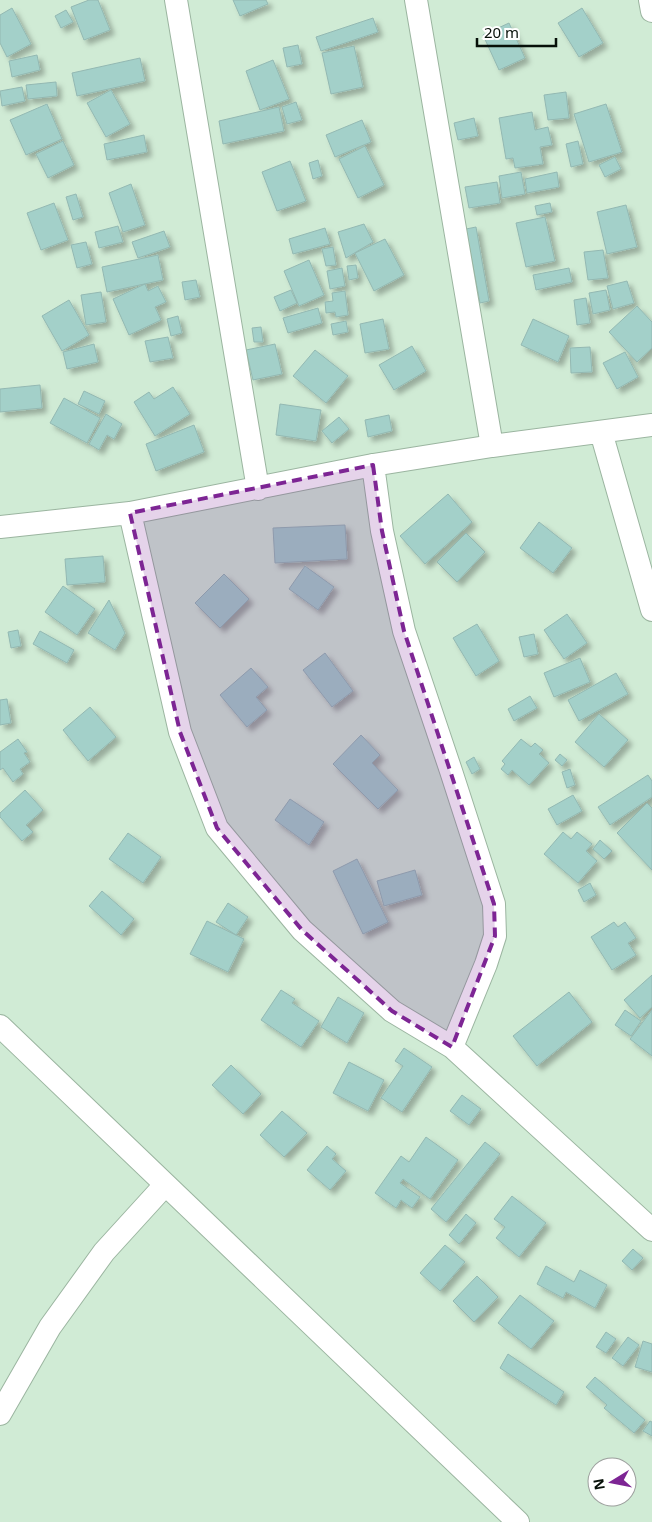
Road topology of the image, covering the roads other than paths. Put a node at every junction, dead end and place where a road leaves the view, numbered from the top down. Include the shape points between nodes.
1 (176, 0) edge
2 (416, 0) edge
3 (650, 0) edge
4 (652, 11) edge
5 (652, 425) edge
6 (601, 432) junction
7 (492, 446) junction
8 (373, 465) junction
9 (258, 489) junction
10 (130, 514) junction
11 (0, 528) edge
12 (652, 610) edge
13 (0, 1026) edge
14 (452, 1047) junction
15 (166, 1185) junction
16 (652, 1230) edge
17 (0, 1414) edge
18 (518, 1522) edge

1 - 9 street
2 - 7 street
3 - 4 street
5 - 6 street
6 - 7 street
6 - 12 street
7 - 8 street
8 - 9 street
8 - 14 street via 382,531 404,630 494,904 495,936
9 - 10 street
10 - 11 street
10 - 14 street via 180,732 217,828 302,930 392,1011
13 - 15 street
14 - 16 street
15 - 17 street via 104,1252 50,1326
15 - 18 street

